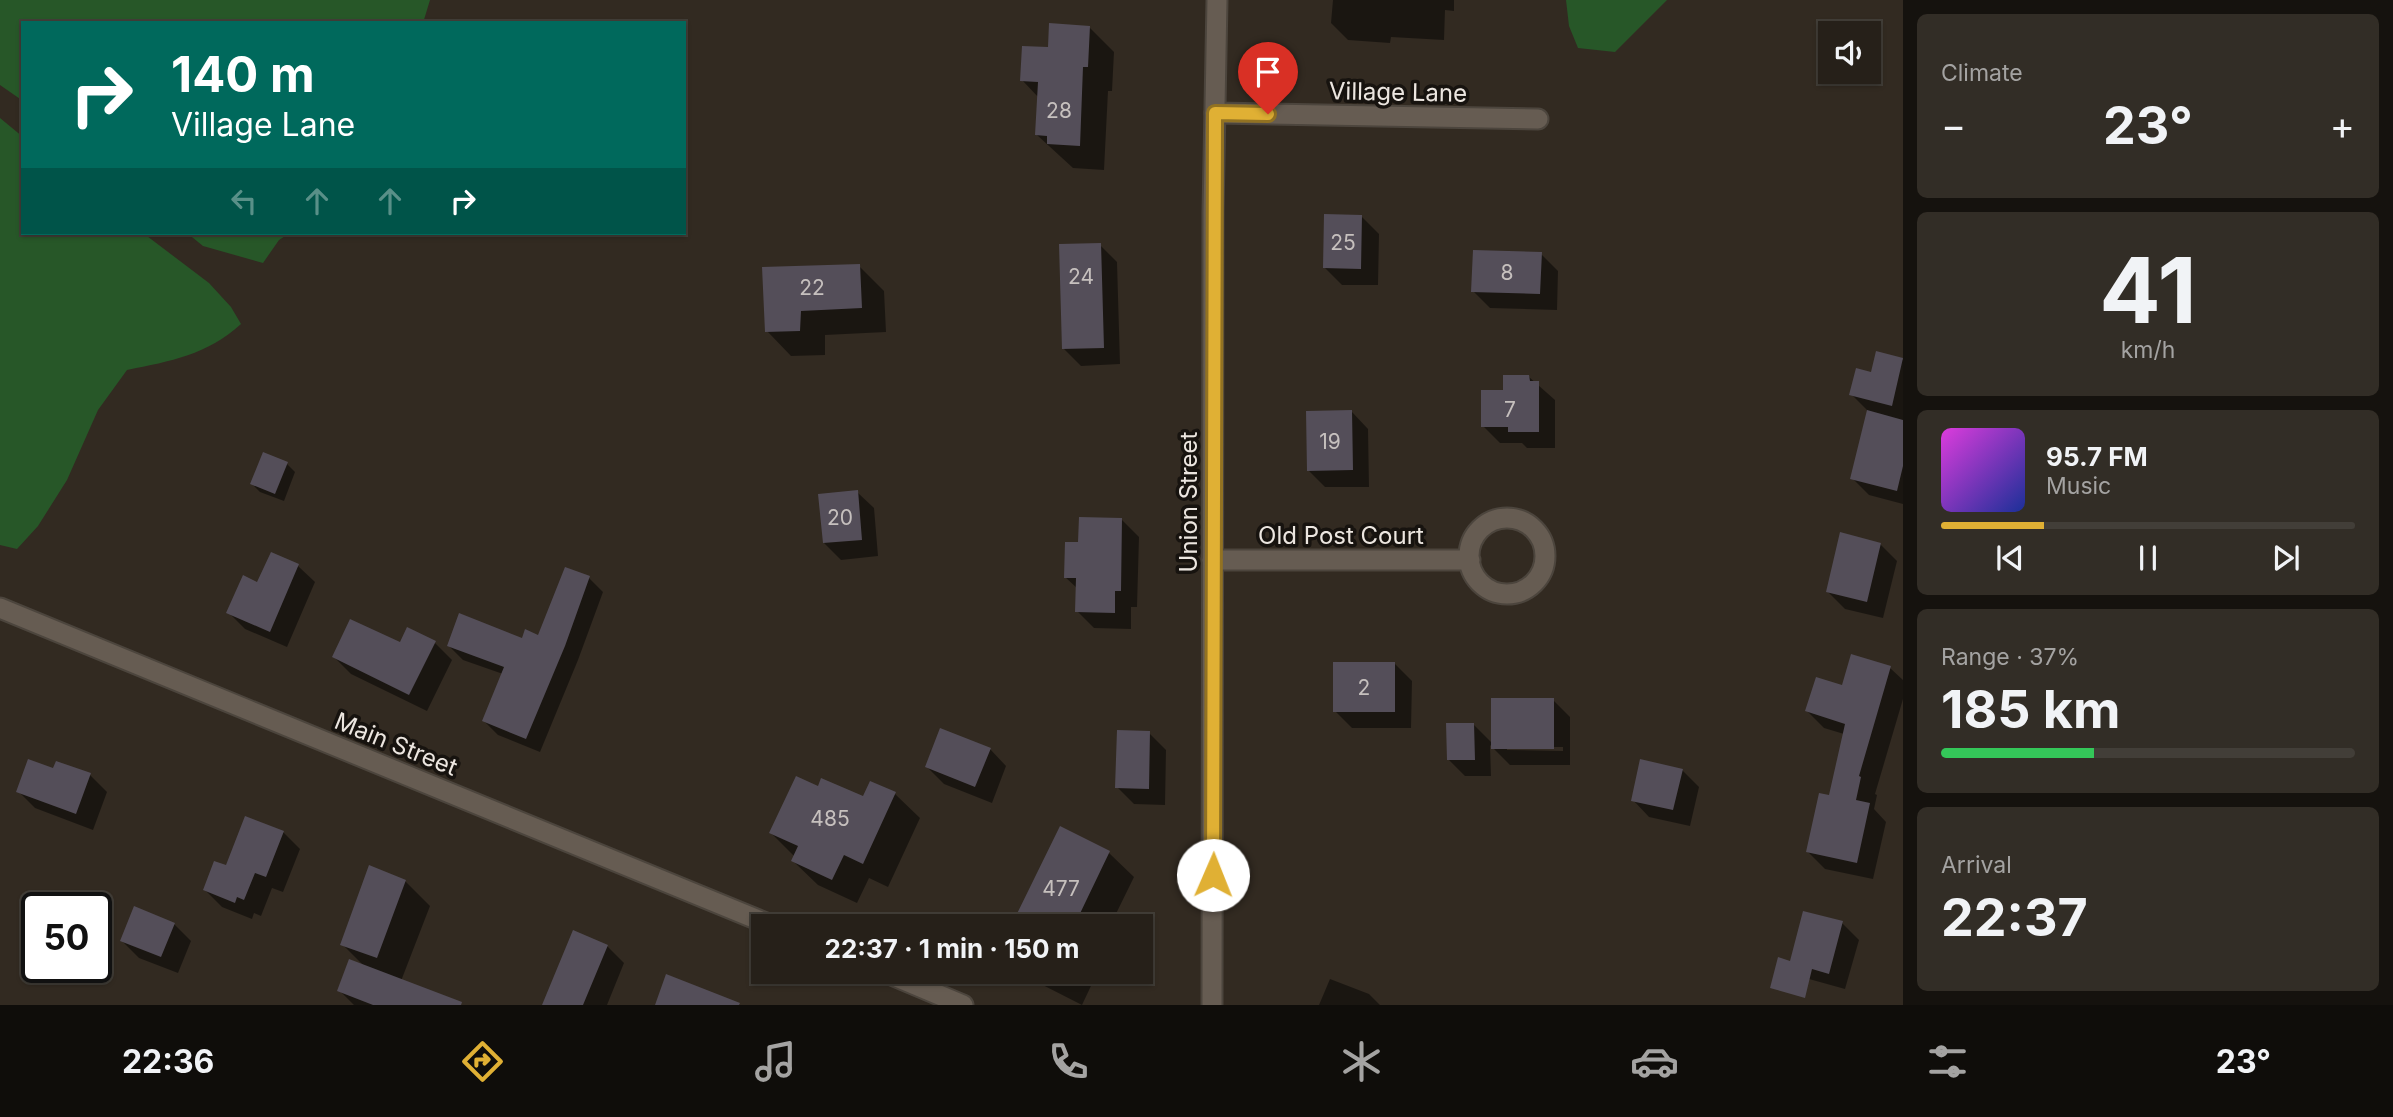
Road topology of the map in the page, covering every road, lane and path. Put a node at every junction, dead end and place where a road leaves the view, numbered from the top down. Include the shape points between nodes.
1 (1217, 0) edge
2 (1215, 113) junction
3 (1538, 119) dead end
4 (1213, 560) junction
5 (1470, 560) dead end
6 (0, 608) edge
7 (751, 917) edge
8 (913, 984) edge
9 (963, 1005) edge
10 (1212, 1005) edge

1 - 2 main road, Union Street
2 - 3 main road, Village Lane
2 - 4 main road, Union Street
4 - 5 main road, Old Post Court
4 - 10 main road, Union Street
6 - 7 main road, Main Street
8 - 9 main road

